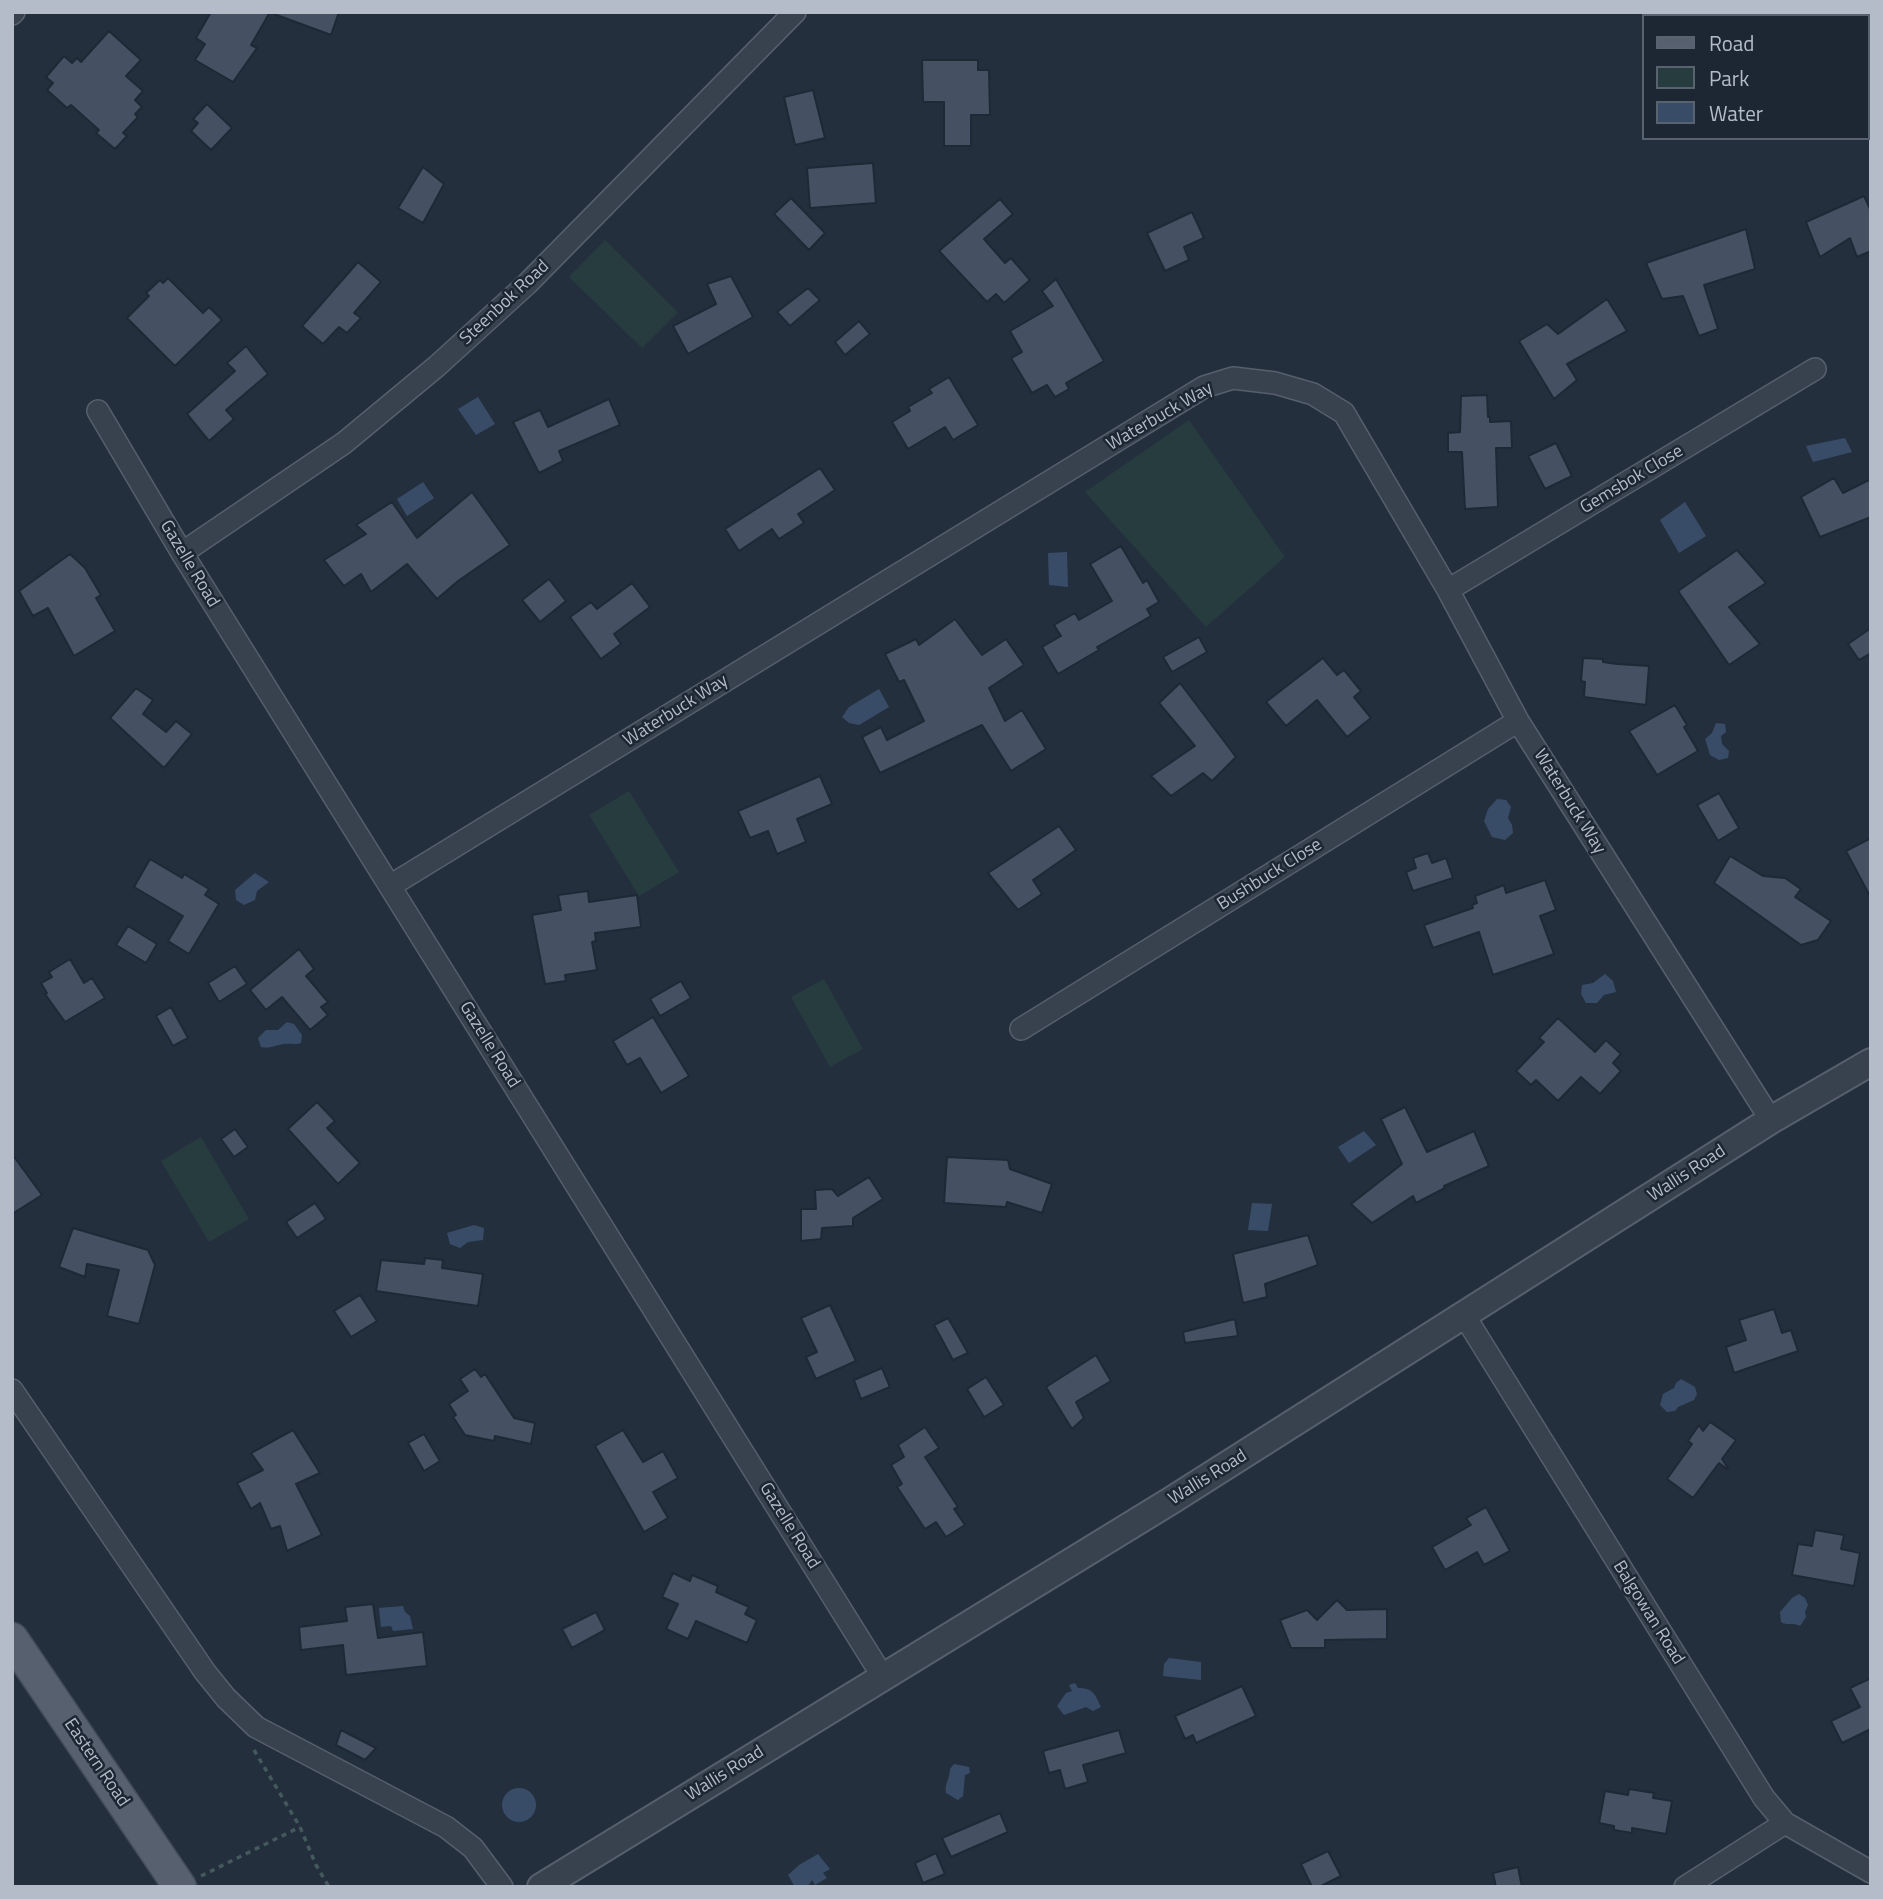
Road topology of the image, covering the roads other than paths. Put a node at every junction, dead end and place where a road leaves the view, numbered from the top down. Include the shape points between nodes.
1 (795, 12) edge
2 (1815, 369) dead end
3 (98, 411) dead end
4 (182, 553) junction
5 (1448, 590) junction
6 (1518, 721) junction
7 (390, 886) junction
8 (1021, 1029) dead end
9 (1871, 1062) edge
10 (1771, 1120) junction
11 (1464, 1315) junction
12 (12, 1390) edge
13 (12, 1639) edge
14 (883, 1677) junction
15 (1785, 1823) junction
16 (1871, 1872) edge
17 (186, 1884) edge
18 (502, 1887) edge
19 (541, 1887) edge
20 (1685, 1887) edge

1 - 4 street, Steenbok Road via 527,284 437,366 344,443
2 - 5 street, Gemsbok Close
3 - 4 street, Gazelle Road
4 - 7 street, Gazelle Road
5 - 6 street, Waterbuck Way
5 - 7 street, Waterbuck Way via 1344,413 1313,394 1233,378 1205,387
6 - 8 street, Bushbuck Close
6 - 10 street, Waterbuck Way
7 - 14 street, Gazelle Road
9 - 10 street, Wallis Road
10 - 11 street, Wallis Road
11 - 14 street, Wallis Road
11 - 15 street, Balgowan Road via 1749,1775
12 - 18 street via 226,1698 256,1727 446,1827 473,1847
13 - 17 main road, Eastern Road
14 - 19 street, Wallis Road
15 - 16 street, Balgowan Road
15 - 20 street

